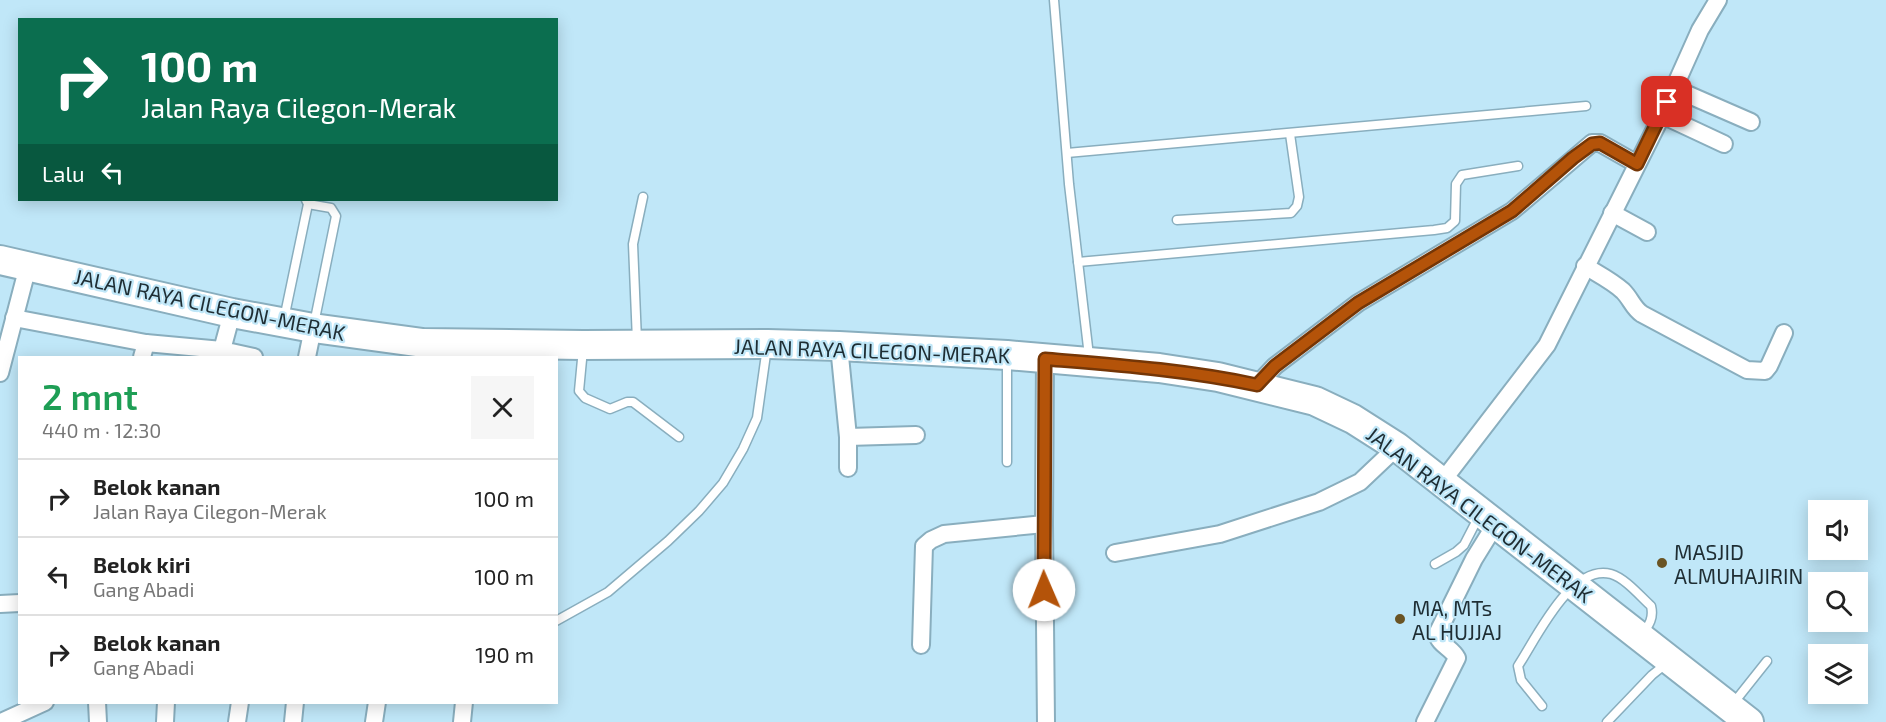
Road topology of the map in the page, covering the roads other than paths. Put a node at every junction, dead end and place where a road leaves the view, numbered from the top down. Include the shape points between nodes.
1 (1054, 0) edge
2 (1718, 0) edge
3 (1673, 88) junction
4 (1586, 106) dead end
5 (1662, 115) junction
6 (1751, 122) dead end
7 (1290, 134) junction
8 (1724, 144) dead end
9 (1067, 153) junction
10 (1637, 164) junction
11 (1518, 166) dead end
12 (643, 197) dead end
13 (307, 202) edge
14 (1612, 213) junction
15 (1177, 220) dead end
16 (1647, 232) dead end
17 (1078, 262) junction
18 (8, 264) edge
19 (1585, 266) junction
20 (232, 314) junction
21 (9, 318) edge
22 (284, 322) junction
23 (313, 328) junction
24 (1784, 333) dead end
25 (637, 344) junction
26 (768, 344) junction
27 (583, 345) junction
28 (418, 346) edge
29 (839, 346) junction
30 (144, 350) edge
31 (222, 350) junction
32 (1007, 355) junction
33 (249, 356) edge
34 (307, 356) edge
35 (1045, 359) junction
36 (1090, 363) junction
37 (0, 373) edge
38 (1257, 385) junction
39 (916, 435) dead end
40 (679, 436) dead end
41 (848, 437) junction
42 (1397, 447) junction
43 (1007, 462) dead end
44 (848, 468) dead end
45 (1441, 483) junction
46 (1488, 519) junction
47 (1044, 524) junction
48 (1115, 553) dead end
49 (1436, 564) dead end
50 (1575, 585) junction
51 (18, 603) edge
52 (0, 604) edge
53 (558, 620) edge
54 (921, 645) dead end
55 (1670, 661) junction
56 (1767, 661) dead end
57 (41, 704) edge
58 (97, 704) edge
59 (166, 704) edge
60 (240, 704) edge
61 (295, 704) edge
62 (377, 704) edge
63 (464, 704) edge
64 (1542, 706) dead end
65 (1739, 715) edge
66 (1, 722) edge
67 (98, 722) edge
68 (165, 722) edge
69 (237, 722) edge
70 (292, 722) edge
71 (374, 722) edge
72 (462, 722) edge
73 (1046, 722) edge
74 (1425, 722) edge
75 (1607, 722) edge

1 - 9 lane
2 - 3 street
3 - 5 street
3 - 6 street
4 - 7 lane
5 - 8 street
5 - 10 street
7 - 9 lane
7 - 15 lane via 1299,197 1291,213
9 - 17 lane
10 - 14 street
10 - 38 street via 1600,143 1592,144 1512,211 1358,303 1275,366
11 - 17 lane via 1462,175 1456,184 1455,221 1441,229
12 - 25 lane via 633,244
13 - 22 lane
13 - 23 lane via 331,208 336,216
14 - 16 street
14 - 19 street
17 - 36 lane
18 - 20 highway, JALAN RAYA CILEGON-MERAK
18 - 21 street
19 - 24 street via 1620,288 1642,314 1747,369 1765,370
19 - 45 street via 1547,345
20 - 22 highway, JALAN RAYA CILEGON-MERAK
20 - 31 street
21 - 30 street
21 - 37 street
22 - 23 highway, JALAN RAYA CILEGON-MERAK
23 - 28 highway, JALAN RAYA CILEGON-MERAK
23 - 34 street
25 - 26 highway, JALAN RAYA CILEGON-MERAK
25 - 27 highway, JALAN RAYA CILEGON-MERAK
26 - 29 highway, JALAN RAYA CILEGON-MERAK
26 - 53 lane via 757,418 723,483 683,526 608,592
27 - 28 highway, JALAN RAYA CILEGON-MERAK
27 - 40 lane via 579,388 585,398 610,409 633,402
29 - 32 highway, JALAN RAYA CILEGON-MERAK
29 - 41 street
30 - 31 street
31 - 33 street
32 - 35 highway, JALAN RAYA CILEGON-MERAK
32 - 43 lane
35 - 36 highway, JALAN RAYA CILEGON-MERAK
35 - 47 street
36 - 38 highway, JALAN RAYA CILEGON-MERAK via 1159,368
38 - 42 highway, JALAN RAYA CILEGON-MERAK via 1315,401
39 - 41 street
41 - 44 street
42 - 45 highway, JALAN RAYA CILEGON-MERAK
42 - 48 street via 1360,482 1319,502 1220,534
45 - 46 highway, JALAN RAYA CILEGON-MERAK
46 - 49 lane via 1456,552
46 - 50 highway, JALAN RAYA CILEGON-MERAK
46 - 74 street via 1474,559 1437,634 1457,658
47 - 54 street via 944,534 924,546
47 - 73 street
50 - 55 highway, JALAN RAYA CILEGON-MERAK
50 - 64 lane via 1562,598 1518,666 1521,680
51 - 52 street
55 - 65 highway, JALAN RAYA CILEGON-MERAK
55 - 75 lane
56 - 65 lane
57 - 66 street
58 - 67 street
59 - 68 street
60 - 69 street
61 - 70 street
62 - 71 street
63 - 72 street

